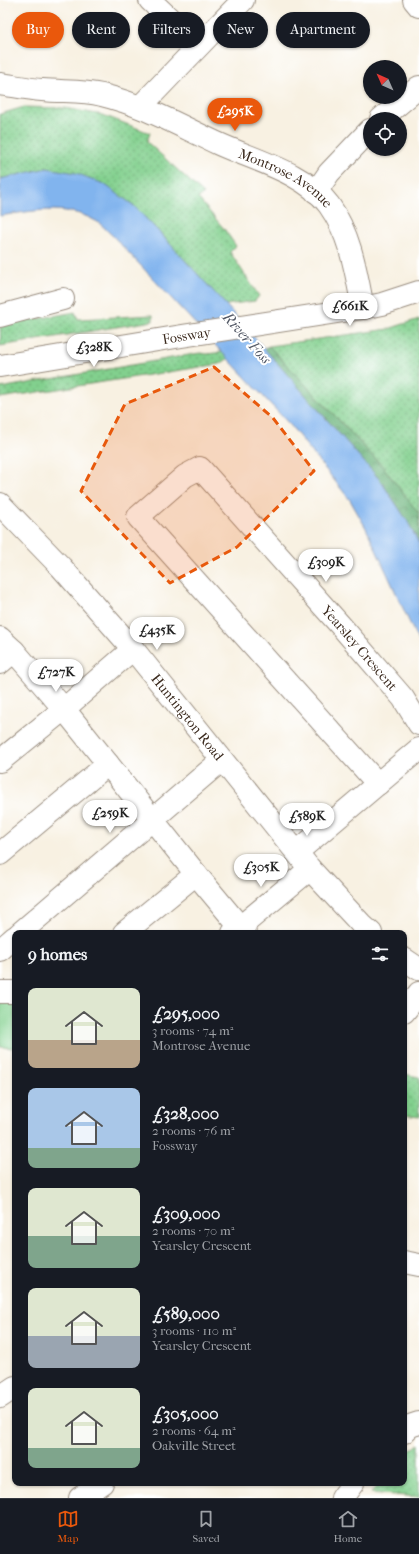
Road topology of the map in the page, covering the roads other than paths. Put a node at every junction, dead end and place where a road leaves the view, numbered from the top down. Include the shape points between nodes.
1 (150, 0) edge
2 (243, 0) edge
3 (414, 0) edge
4 (419, 6) edge
5 (163, 12) edge
6 (205, 39) edge
7 (196, 48) edge
8 (0, 84) edge
9 (419, 87) edge
10 (141, 106) junction
11 (384, 112) edge
12 (363, 133) edge
13 (316, 192) junction
14 (419, 292) edge
15 (63, 299) dead end
16 (363, 308) junction
17 (0, 316) edge
18 (0, 366) edge
19 (0, 504) edge
20 (132, 649) junction
21 (5, 650) edge
22 (64, 709) junction
23 (419, 724) edge
24 (419, 749) edge
25 (222, 760) junction
26 (0, 761) edge
27 (108, 764) junction
28 (378, 784) junction
29 (153, 819) junction
30 (297, 852) junction
31 (0, 854) edge
32 (310, 869) junction
33 (196, 874) junction
34 (24, 930) edge
35 (128, 930) edge
36 (238, 930) edge
37 (240, 930) edge
38 (368, 930) edge
39 (12, 940) edge
40 (0, 950) edge
41 (407, 961) edge
42 (419, 969) edge
43 (0, 992) edge
44 (12, 992) edge
45 (419, 993) edge
46 (407, 1008) edge
47 (407, 1263) edge
48 (419, 1265) edge
49 (12, 1390) edge
50 (0, 1397) edge
51 (419, 1423) edge
52 (407, 1429) edge
53 (98, 1486) edge
54 (351, 1486) edge
55 (80, 1498) edge
56 (342, 1498) edge

1 - 5 street
2 - 6 street
3 - 4 street
7 - 10 street
8 - 10 street, Montrose Avenue via 101,94
9 - 11 street
10 - 13 street, Montrose Avenue via 219,144 281,170
12 - 13 street
13 - 16 street, Montrose Avenue via 329,204 348,241
14 - 16 street, Fossway
15 - 17 street
16 - 18 street, Fossway
19 - 20 street, Huntington Road via 61,567
20 - 22 street
20 - 25 street, Huntington Road
21 - 22 street
22 - 26 street
22 - 27 street
23 - 28 street, Yearsley Crescent via 403,698 200,468 185,476 138,518
24 - 28 street
25 - 29 street
25 - 30 street, Huntington Road
27 - 29 street
27 - 31 street
28 - 30 street
29 - 33 street
29 - 34 street
30 - 32 street, Huntington Road
32 - 37 street
32 - 38 street, Huntington Road
33 - 35 street
33 - 36 street
39 - 40 street
41 - 42 street
43 - 44 street
45 - 46 street
47 - 48 street
49 - 50 street
51 - 52 street
53 - 55 street
54 - 56 street

